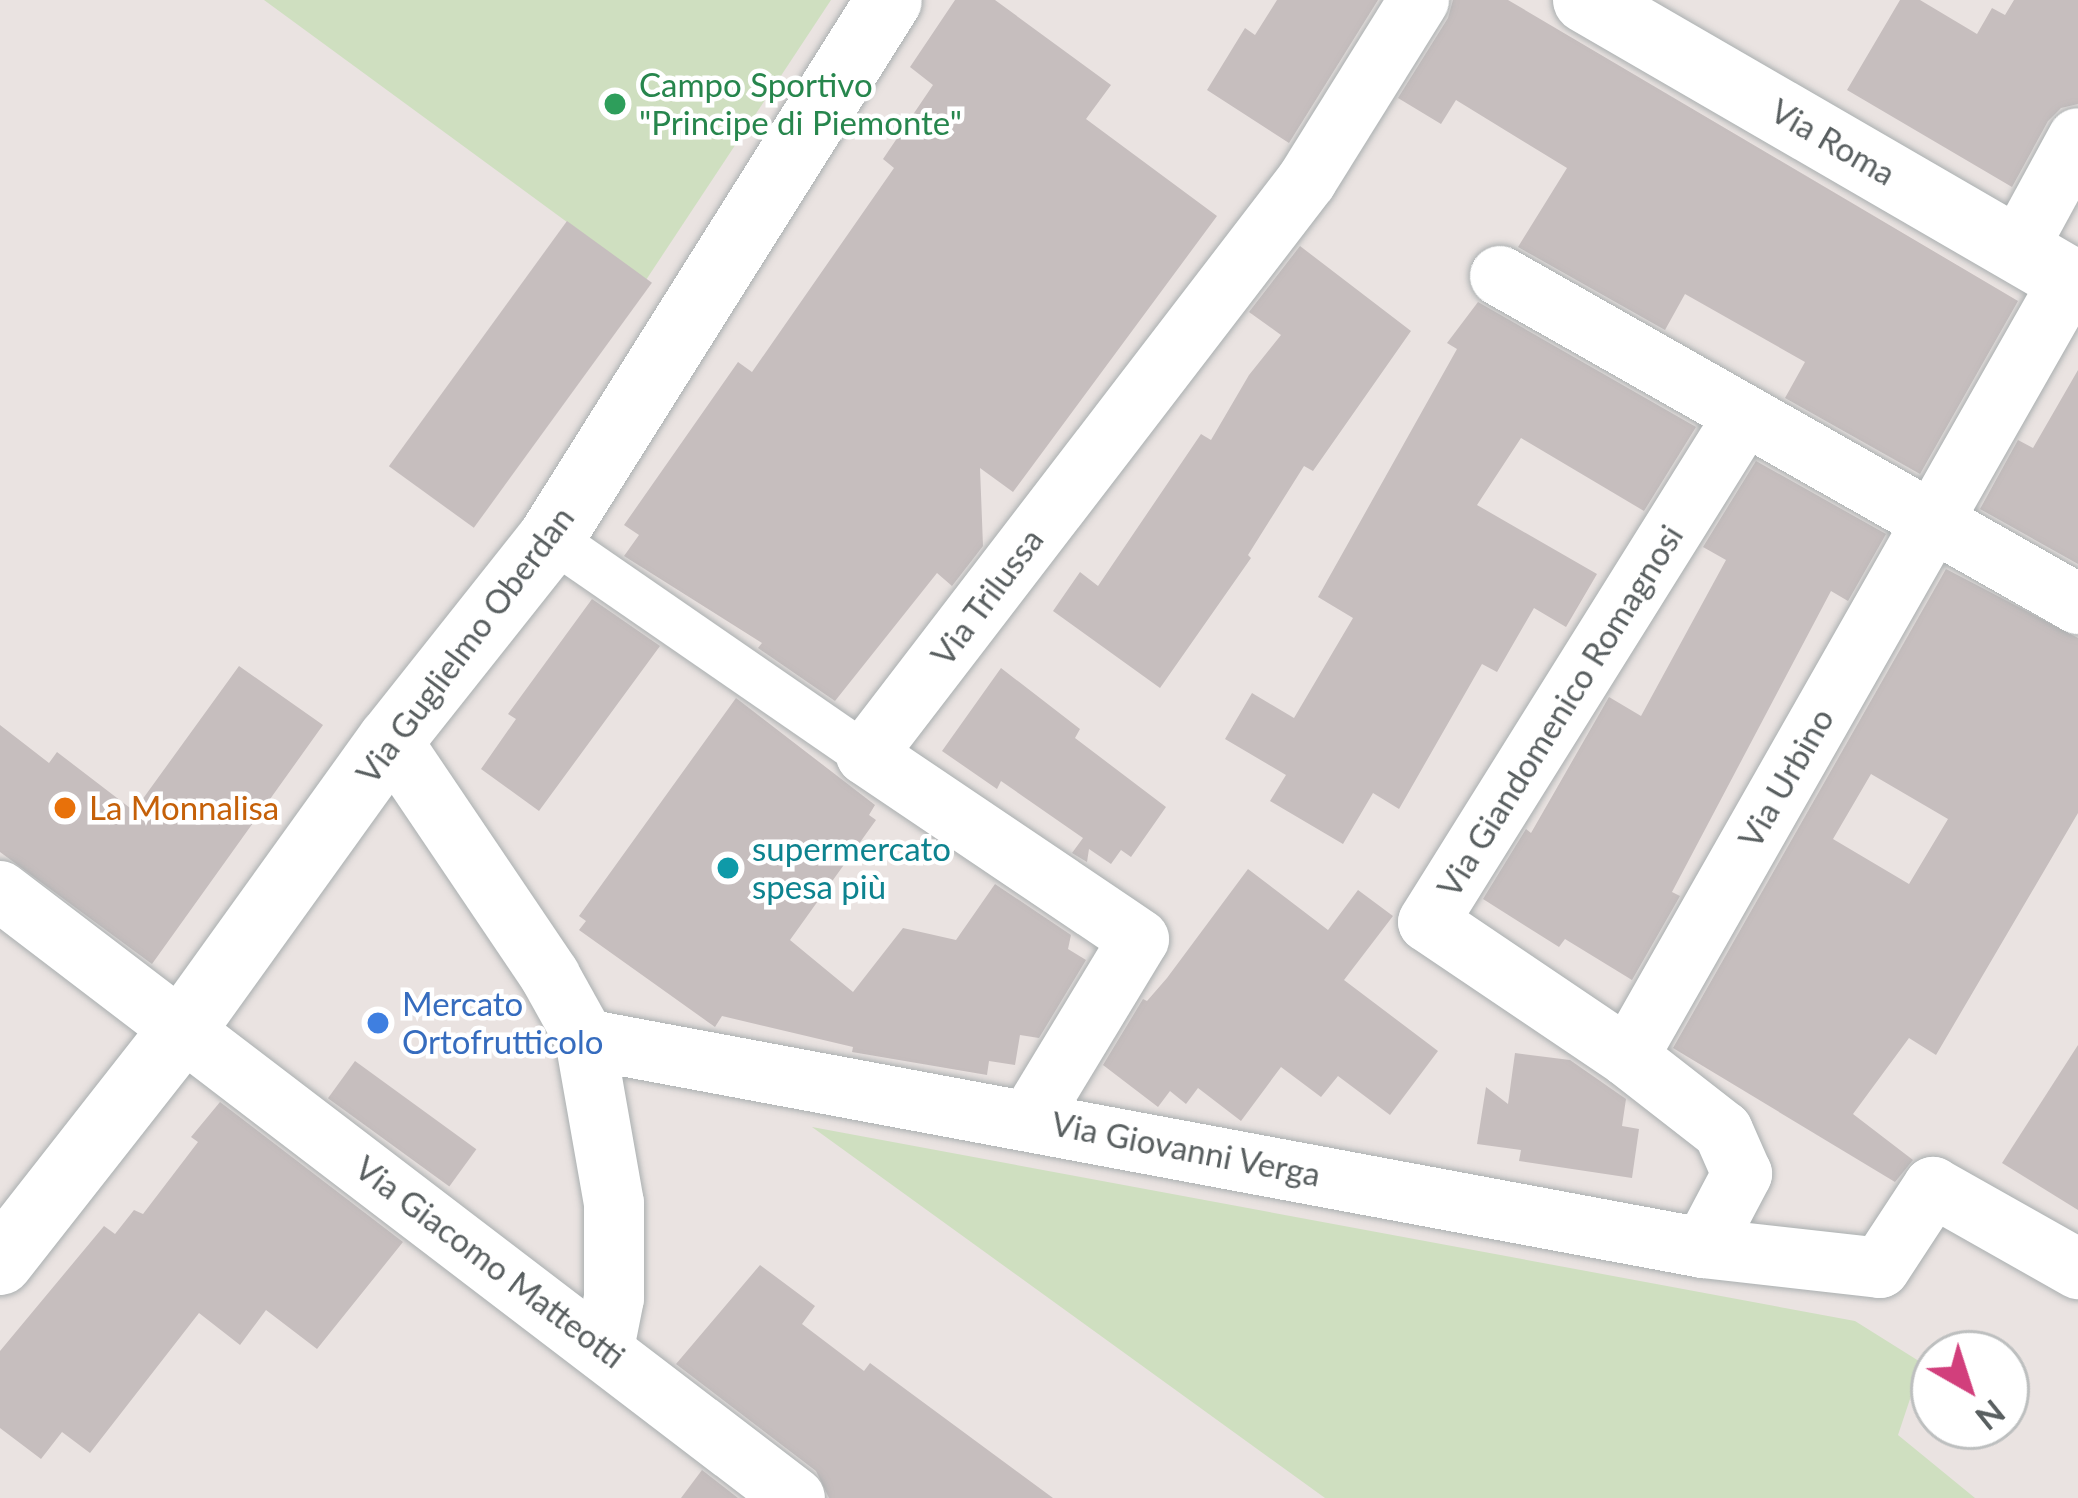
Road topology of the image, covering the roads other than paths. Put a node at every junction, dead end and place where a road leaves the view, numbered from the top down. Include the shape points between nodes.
1 (889, 0) edge
2 (1419, 0) edge
3 (1586, 0) edge
4 (2078, 138) edge
5 (2056, 271) edge
6 (1500, 276) dead end
7 (1744, 416) junction
8 (1933, 518) junction
9 (551, 538) junction
10 (2078, 604) edge
11 (391, 740) junction
12 (866, 754) junction
13 (0, 891) edge
14 (183, 1029) junction
15 (585, 1039) junction
16 (1628, 1057) junction
17 (1030, 1119) junction
18 (1703, 1248) junction
19 (0, 1262) edge
20 (2078, 1269) edge
21 (604, 1348) junction
22 (794, 1498) edge

1 - 9 street, Via Guglielmo Oberdan
2 - 12 street, Via Trilussa via 1307,180
3 - 5 street, Via Roma
4 - 5 street, Via Urbino
5 - 8 street, Via Urbino
6 - 7 street
7 - 8 street
7 - 16 street, Via Giandomenico Romagnosi via 1427,922
8 - 10 street
8 - 16 street, Via Urbino
9 - 11 street, Via Guglielmo Oberdan
9 - 12 street
11 - 14 street, Via Guglielmo Oberdan
11 - 15 street
12 - 17 street via 1138,939
13 - 14 street, Via Giacomo Matteotti
14 - 19 street, Via Guglielmo Oberdan
14 - 21 street, Via Giacomo Matteotti
15 - 17 street, Via Giovanni Verga
15 - 21 street via 614,1204 614,1298
16 - 18 street via 1723,1131 1742,1174
17 - 18 street, Via Giovanni Verga
18 - 20 street, Via Giovanni Verga via 1880,1268 1933,1187
21 - 22 street, Via Giacomo Matteotti

